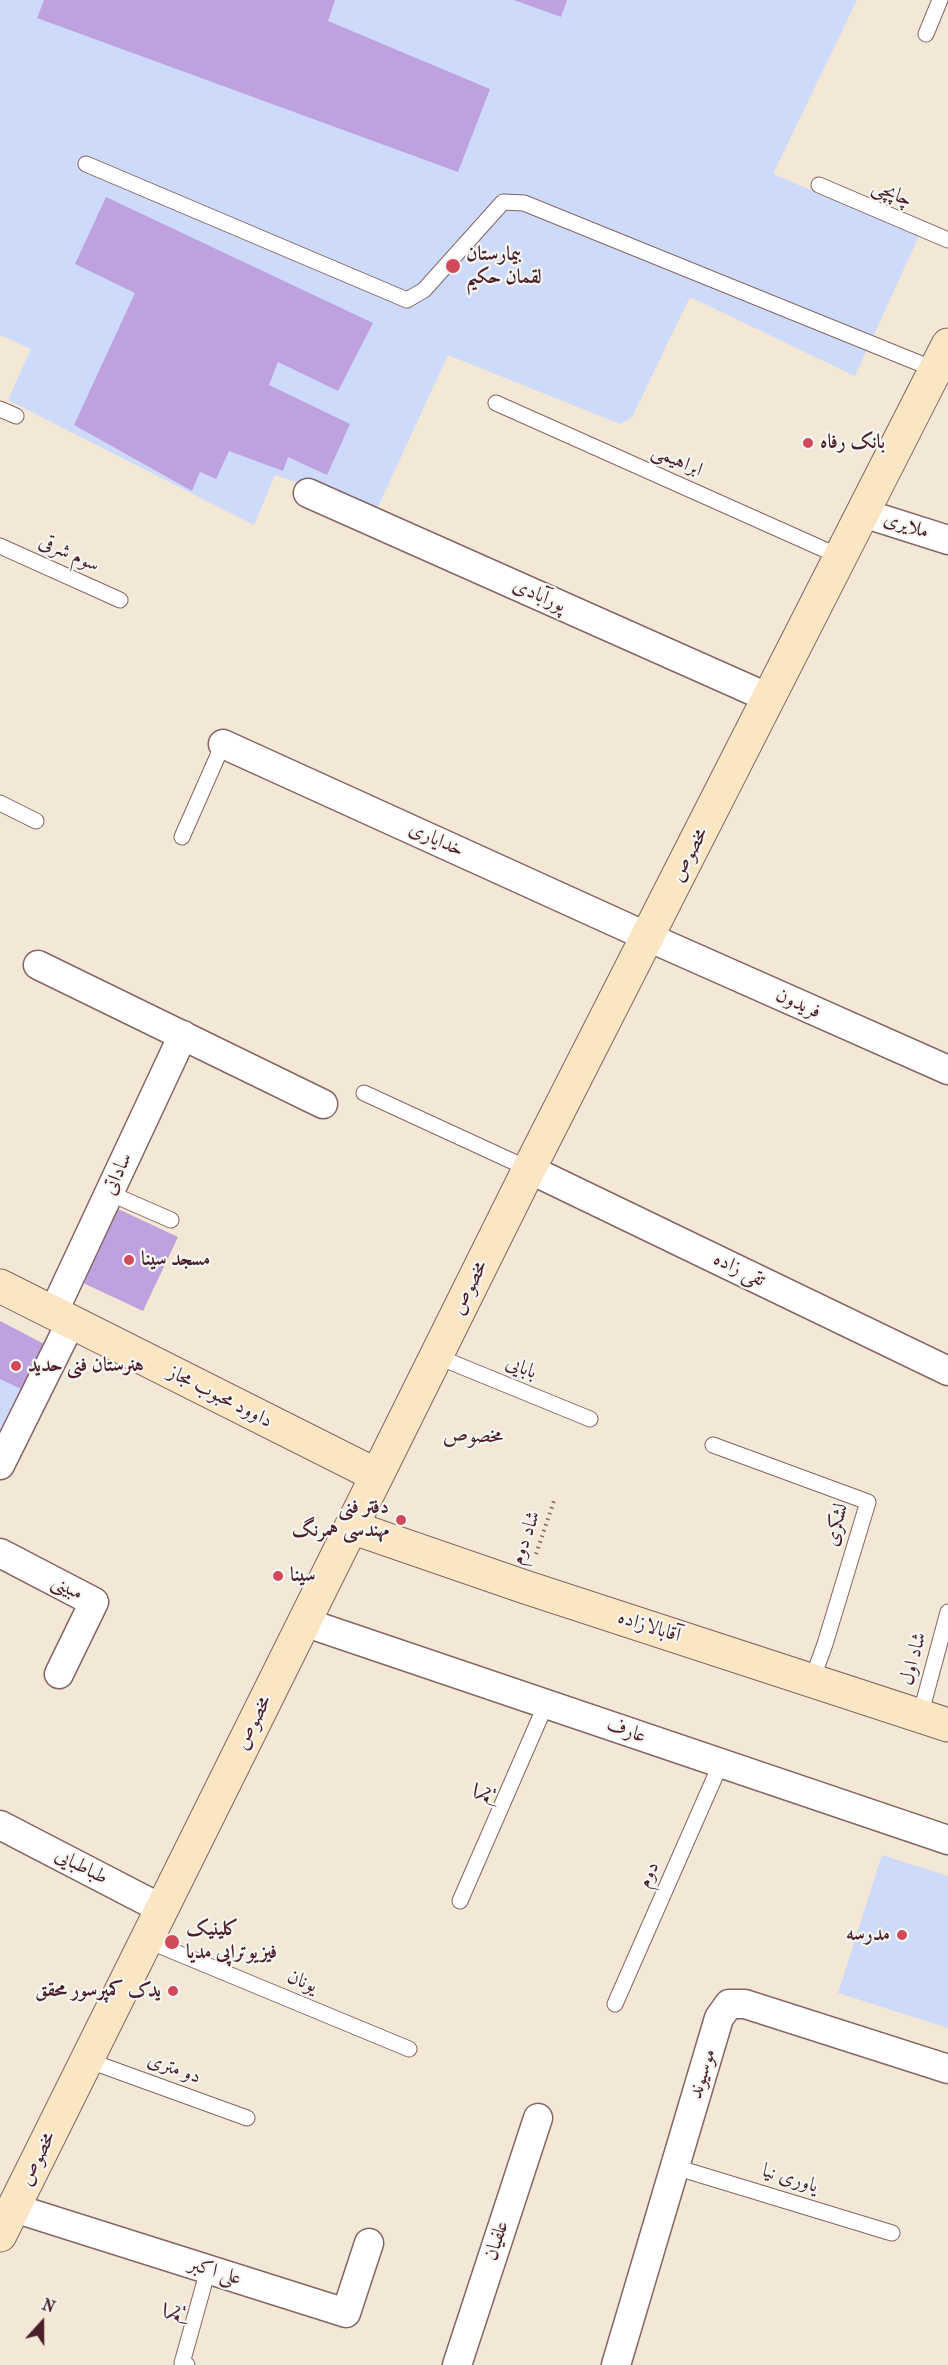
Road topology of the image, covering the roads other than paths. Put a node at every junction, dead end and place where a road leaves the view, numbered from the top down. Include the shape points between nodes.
1 (940, 0) edge
2 (926, 34) dead end
3 (86, 164) dead end
4 (819, 185) dead end
5 (948, 240) edge
6 (942, 358) edge
7 (496, 403) dead end
8 (0, 409) edge
9 (16, 416) dead end
10 (308, 493) dead end
11 (863, 513) junction
12 (948, 540) edge
13 (0, 546) edge
14 (841, 557) junction
15 (120, 600) dead end
16 (769, 698) junction
17 (223, 744) joint
18 (0, 803) edge
19 (36, 820) dead end
20 (182, 837) dead end
21 (648, 937) junction
22 (38, 965) dead end
23 (183, 1035) junction
24 (948, 1070) edge
25 (364, 1093) dead end
26 (323, 1104) dead end
27 (529, 1169) junction
28 (109, 1193) junction
29 (171, 1220) dead end
30 (0, 1286) edge
31 (62, 1317) junction
32 (436, 1356) junction
33 (948, 1371) edge
34 (590, 1419) dead end
35 (713, 1445) dead end
36 (0, 1464) edge
37 (376, 1475) junction
38 (351, 1527) junction
39 (0, 1553) edge
40 (948, 1612) edge
41 (304, 1622) junction
42 (59, 1674) dead end
43 (812, 1680) junction
44 (546, 1704) junction
45 (934, 1721) edge
46 (721, 1763) junction
47 (0, 1825) edge
48 (948, 1840) edge
49 (460, 1901) dead end
50 (162, 1909) junction
51 (146, 1940) junction
52 (615, 2004) dead end
53 (409, 2049) dead end
54 (87, 2060) junction
55 (948, 2069) edge
56 (247, 2118) dead end
57 (538, 2118) dead end
58 (675, 2167) junction
59 (8, 2206) edge
60 (892, 2233) dead end
61 (369, 2242) dead end
62 (208, 2270) junction
63 (187, 2365) edge
64 (457, 2365) edge
65 (616, 2365) edge

1 - 2 lane
3 - 6 lane via 407,300 424,290 502,202 524,203
4 - 5 lane, چاپچی
6 - 11 main road, مخصوص
7 - 14 lane, ابراهیمی
8 - 9 lane
10 - 16 street, پورآبادی
11 - 12 street, ملایری
11 - 14 main road, مخصوص
13 - 15 lane, سوم شرقی
14 - 16 main road, مخصوص
16 - 21 main road, مخصوص
17 - 20 lane
17 - 21 street, خدایاری
18 - 19 lane
21 - 24 street, فریدون
21 - 27 main road, مخصوص
22 - 23 street
23 - 26 street
23 - 28 street, ساداتی
25 - 27 lane
27 - 32 main road, مخصوص
27 - 33 street, تقی زاده
28 - 29 lane
28 - 31 street, ساداتی
30 - 31 main road, داوود محبوب مجاز
31 - 36 street
31 - 37 main road, داوود محبوب مجاز
32 - 34 lane, بابایی
32 - 37 main road, مخصوص
35 - 43 lane, لشکری via 868,1502
37 - 38 main road, مخصوص
38 - 41 main road, مخصوص
38 - 43 main road, آقابالازاده
39 - 42 street, مبینی via 94,1602
40 - 45 lane, شاد اول
41 - 44 street, عارف
41 - 50 main road, مخصوص
43 - 45 main road, آقابالازاده
44 - 46 street, عارف
44 - 49 lane, یکم
46 - 48 street, عارف
46 - 52 lane, دوم
47 - 50 street, طباطبایی
50 - 51 main road, مخصوص
51 - 53 lane, یونان
51 - 54 main road, مخصوص
54 - 56 lane, دو متری
54 - 59 main road, مخصوص
55 - 58 street, موسیوند via 745,2004 729,2004 719,2018
57 - 64 street, علفیان
58 - 60 lane, یاوری نیا
58 - 65 street, موسیوند
59 - 62 street, علی اکبر
61 - 62 street, علی اکبر via 346,2313
62 - 63 lane, یکم via 182,2363

